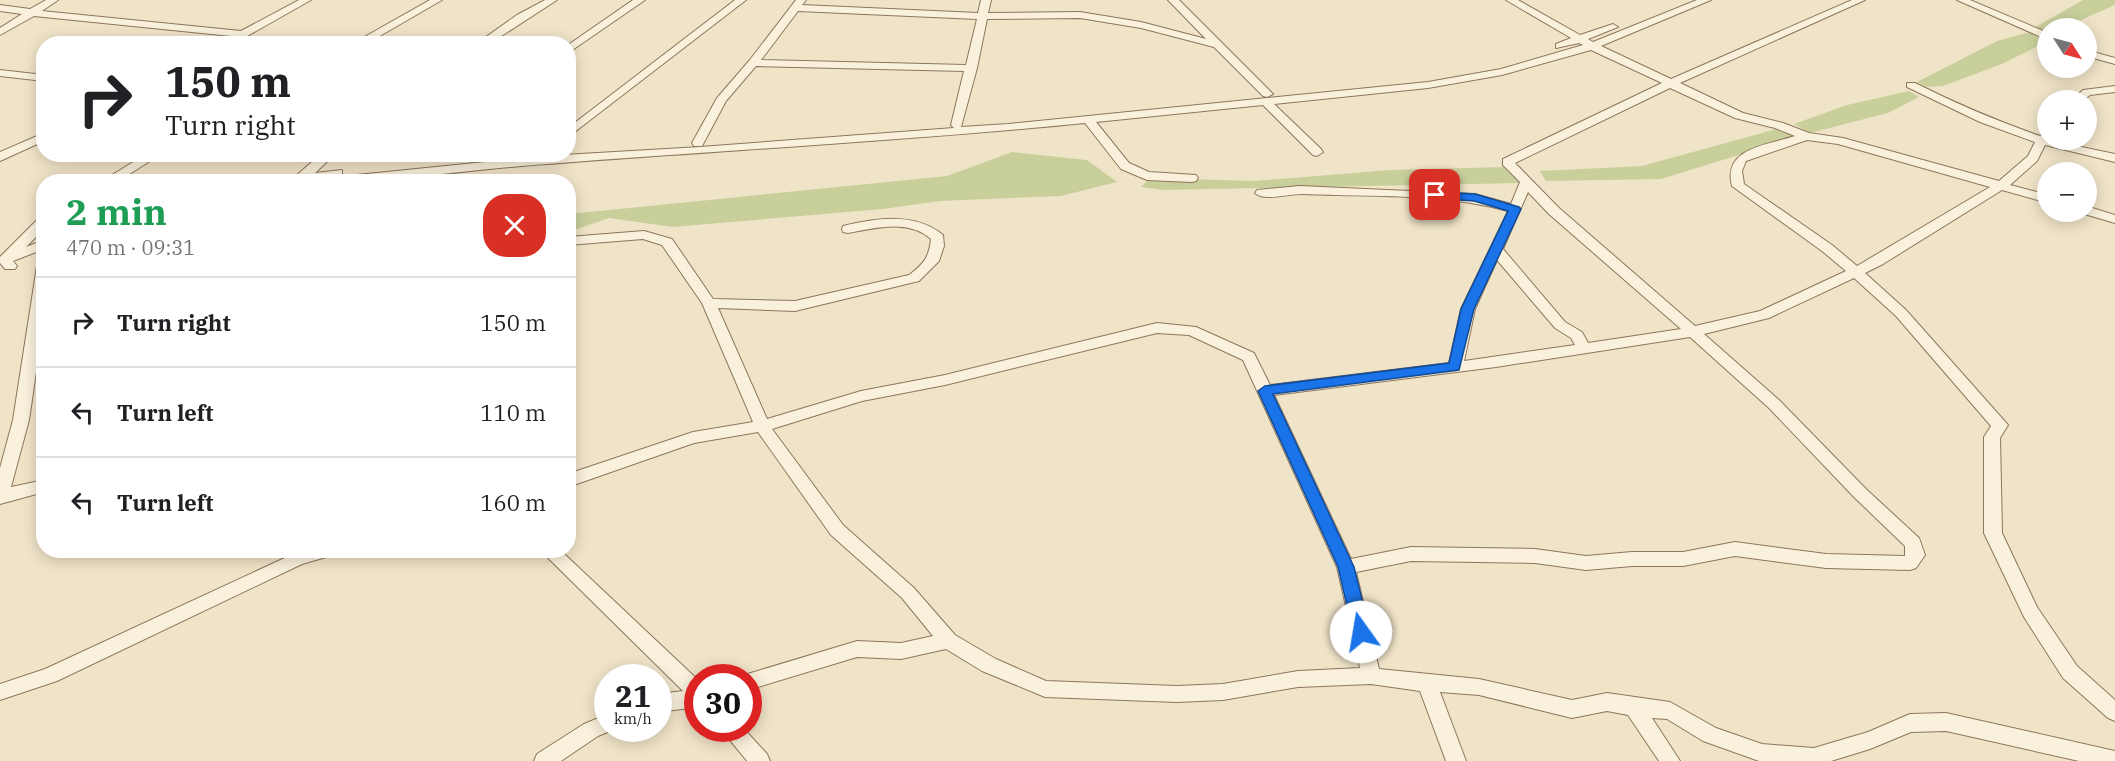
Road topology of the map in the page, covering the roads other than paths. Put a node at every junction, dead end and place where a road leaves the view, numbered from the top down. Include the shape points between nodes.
1 (53, 0) edge
2 (306, 0) edge
3 (437, 0) edge
4 (552, 0) edge
5 (640, 0) edge
6 (741, 0) edge
7 (986, 0) edge
8 (1173, 0) edge
9 (1683, 0) edge
10 (1706, 0) edge
11 (1860, 0) edge
12 (1962, 0) edge
13 (1516, 2) edge
14 (798, 4) edge
15 (0, 8) edge
16 (29, 13) junction
17 (982, 16) junction
18 (0, 32) edge
19 (2037, 32) edge
20 (241, 34) junction
21 (238, 36) edge
22 (372, 36) edge
23 (492, 36) edge
24 (1580, 38) junction
25 (576, 44) edge
26 (1218, 45) junction
27 (1592, 46) junction
28 (2097, 56) edge
29 (2115, 61) edge
30 (753, 63) junction
31 (972, 68) junction
32 (0, 73) edge
33 (36, 77) edge
34 (1669, 84) junction
35 (1911, 85) dead end
36 (2115, 89) edge
37 (2097, 91) edge
38 (1266, 98) junction
39 (1089, 120) junction
40 (957, 125) junction
41 (576, 127) edge
42 (2037, 135) edge
43 (1806, 136) junction
44 (36, 140) edge
45 (698, 143) junction
46 (576, 150) edge
47 (2038, 150) edge
48 (2088, 150) edge
49 (1317, 152) dead end
50 (576, 155) edge
51 (0, 157) edge
52 (2115, 158) edge
53 (141, 162) edge
54 (320, 162) edge
55 (439, 162) edge
56 (503, 162) edge
57 (121, 174) edge
58 (306, 174) edge
59 (336, 174) edge
60 (397, 174) edge
61 (1192, 178) dead end
62 (1526, 182) junction
63 (2002, 185) junction
64 (1261, 193) dead end
65 (2037, 196) edge
66 (1515, 209) junction
67 (2097, 213) edge
68 (2115, 219) edge
69 (848, 229) dead end
70 (36, 230) edge
71 (576, 239) edge
72 (36, 248) edge
73 (1496, 250) junction
74 (36, 255) edge
75 (4, 265) edge
76 (1856, 272) junction
77 (709, 303) junction
78 (1690, 332) junction
79 (1584, 348) junction
80 (36, 358) edge
81 (1455, 367) junction
82 (1265, 391) junction
83 (762, 426) junction
84 (576, 478) edge
85 (36, 488) edge
86 (0, 497) edge
87 (300, 558) edge
88 (556, 558) edge
89 (1346, 567) junction
90 (948, 641) junction
91 (1371, 676) junction
92 (762, 678) edge
93 (684, 680) edge
94 (1427, 683) junction
95 (0, 692) edge
96 (1634, 707) junction
97 (2115, 712) edge
98 (594, 729) edge
99 (742, 742) edge
100 (2115, 760) edge
101 (544, 761) edge
102 (760, 761) edge
103 (1456, 761) edge
104 (1670, 761) edge

1 - 16 street
2 - 20 street
3 - 22 street
4 - 23 street
5 - 25 street
6 - 41 street
7 - 17 street
8 - 26 street
9 - 24 street
10 - 27 street
11 - 34 street
12 - 19 street
13 - 24 street
14 - 17 street
14 - 30 street
15 - 16 street
16 - 18 street
16 - 20 street
17 - 26 street via 1080,15 1141,25
17 - 31 street
20 - 21 street
24 - 27 street
24 - 38 street via 1534,55 1456,72
26 - 38 street
27 - 34 street
27 - 38 street via 1464,79
28 - 29 street
30 - 31 street
30 - 45 street via 721,100
31 - 40 street
32 - 33 street
34 - 43 street via 1744,118 1779,125
34 - 62 street via 1507,162
35 - 42 street via 1976,116
36 - 37 street
38 - 39 street
38 - 40 street
38 - 49 street
39 - 50 street via 848,140
39 - 61 street via 1125,166 1147,176
40 - 45 street
43 - 63 street via 1839,141
43 - 76 street via 1742,158 1736,164 1738,186
44 - 51 street
45 - 46 street
47 - 63 street via 2033,159
48 - 52 street
53 - 57 street
54 - 58 street
55 - 59 street
56 - 60 street
62 - 66 street
62 - 78 street
63 - 65 street
63 - 76 street
64 - 66 street via 1300,190 1475,198
66 - 73 street
67 - 68 street
69 - 77 street via 876,224 922,226 938,238 936,258 914,278 795,306
70 - 75 street
71 - 77 street via 644,235 667,242
72 - 75 street
73 - 79 street via 1560,325 1577,335
73 - 81 street via 1468,309
74 - 75 street
76 - 78 street via 1764,315
76 - 97 street via 1901,313 2000,425 1992,437 1994,533 2030,612 2070,672
77 - 83 street
78 - 79 street
78 - 89 street via 1774,404 1913,543 1916,555 1910,563 1826,561 1735,549 1683,559 1586,563 1535,556 1410,554
79 - 81 street
80 - 86 street
81 - 82 street
82 - 83 street via 1249,357 1191,330 1157,328 945,380 861,396
82 - 89 street
83 - 84 street via 693,438
83 - 90 street via 837,530 908,593
85 - 86 street
87 - 95 street via 50,675
88 - 93 street
89 - 91 street
90 - 91 street via 988,665 1045,689 1177,694 1223,692 1298,679
90 - 92 street via 901,651 857,649
91 - 94 street
94 - 96 street via 1479,687 1572,709 1607,702
94 - 103 street
96 - 100 street via 1670,711 1710,735 1762,753 1814,757 1910,723 1946,722
96 - 104 street
98 - 101 street
99 - 102 street

